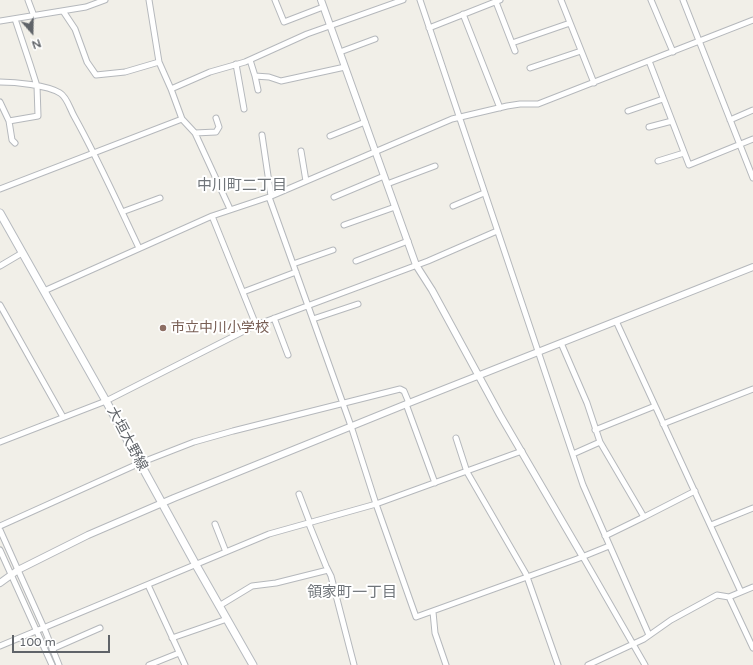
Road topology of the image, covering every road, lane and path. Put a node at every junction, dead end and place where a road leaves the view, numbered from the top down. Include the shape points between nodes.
1 (28, 0) edge
2 (105, 0) edge
3 (149, 0) edge
4 (274, 0) edge
5 (321, 0) edge
6 (403, 0) edge
7 (420, 0) edge
8 (561, 0) edge
9 (651, 0) edge
10 (683, 0) edge
11 (498, 1) edge
12 (324, 7) junction
13 (63, 11) junction
14 (463, 14) junction
15 (34, 16) junction
16 (14, 19) junction
17 (753, 20) edge
18 (0, 21) edge
19 (570, 23) junction
20 (330, 26) junction
21 (429, 28) junction
22 (374, 39) dead end
23 (699, 41) junction
24 (512, 43) junction
25 (515, 51) dead end
26 (581, 51) junction
27 (340, 52) junction
28 (673, 52) junction
29 (250, 60) junction
30 (159, 62) junction
31 (649, 62) junction
32 (236, 64) junction
33 (345, 67) junction
34 (530, 68) dead end
35 (255, 76) junction
36 (0, 82) edge
37 (594, 83) junction
38 (37, 86) junction
39 (171, 89) junction
40 (258, 90) dead end
41 (663, 99) junction
42 (0, 102) edge
43 (500, 108) junction
44 (244, 109) dead end
45 (753, 110) edge
46 (628, 111) dead end
47 (459, 117) junction
48 (216, 118) dead end
49 (182, 119) junction
50 (730, 120) junction
51 (9, 121) junction
52 (672, 121) junction
53 (365, 122) junction
54 (649, 127) dead end
55 (195, 134) junction
56 (262, 135) dead end
57 (330, 136) dead end
58 (753, 139) edge
59 (15, 143) dead end
60 (740, 144) junction
61 (301, 151) dead end
62 (376, 151) junction
63 (684, 153) junction
64 (94, 154) junction
65 (658, 162) dead end
66 (436, 166) dead end
67 (384, 176) junction
68 (753, 178) edge
69 (306, 181) junction
70 (387, 184) junction
71 (0, 189) edge
72 (484, 193) junction
73 (270, 196) junction
74 (334, 197) dead end
75 (160, 198) dead end
76 (453, 206) dead end
77 (396, 207) junction
78 (230, 209) junction
79 (122, 212) junction
80 (0, 213) edge
81 (212, 216) junction
82 (344, 225) dead end
83 (497, 231) junction
84 (408, 241) junction
85 (139, 248) junction
86 (333, 250) dead end
87 (22, 253) junction
88 (356, 261) dead end
89 (293, 264) junction
90 (416, 264) junction
91 (0, 266) edge
92 (753, 267) edge
93 (296, 272) junction
94 (44, 291) junction
95 (243, 292) junction
96 (358, 304) dead end
97 (0, 305) edge
98 (308, 306) junction
99 (274, 318) junction
100 (313, 319) junction
101 (616, 321) junction
102 (256, 325) junction
103 (561, 343) junction
104 (538, 352) junction
105 (288, 355) dead end
106 (479, 376) junction
107 (753, 389) edge
108 (106, 401) junction
109 (343, 404) junction
110 (407, 404) junction
111 (655, 406) junction
112 (63, 418) junction
113 (663, 424) junction
114 (351, 426) junction
115 (595, 430) junction
116 (456, 438) dead end
117 (0, 442) edge
118 (600, 442) junction
119 (522, 451) junction
120 (573, 454) junction
121 (140, 463) junction
122 (467, 472) junction
123 (435, 483) junction
124 (695, 491) junction
125 (299, 494) dead end
126 (162, 503) junction
127 (376, 504) junction
128 (753, 508) edge
129 (644, 517) junction
130 (310, 523) junction
131 (215, 524) dead end
132 (711, 525) junction
133 (0, 526) edge
134 (0, 530) edge
135 (605, 536) junction
136 (609, 546) junction
137 (0, 550) edge
138 (226, 552) junction
139 (583, 557) junction
140 (196, 565) junction
141 (18, 570) junction
142 (328, 570) junction
143 (11, 575) junction
144 (527, 577) junction
145 (0, 583) edge
146 (148, 585) junction
147 (753, 587) edge
148 (742, 592) junction
149 (729, 597) junction
150 (219, 606) junction
151 (433, 612) junction
152 (227, 620) junction
153 (44, 628) junction
154 (100, 628) dead end
155 (36, 631) junction
156 (649, 635) junction
157 (172, 638) junction
158 (633, 644) junction
159 (0, 646) edge
160 (753, 648) edge
161 (52, 649) junction
162 (179, 653) junction
163 (52, 665) edge
164 (59, 665) edge
165 (149, 665) edge
166 (184, 665) edge
167 (253, 665) edge
168 (354, 665) edge
169 (446, 665) edge
170 (558, 665) edge
171 (588, 665) edge
172 (645, 665) edge

1 - 15 street
2 - 13 street
3 - 30 street
4 - 12 street via 284,22
5 - 12 street
6 - 20 street
7 - 21 street
8 - 19 street
9 - 28 street
10 - 23 street
11 - 14 street
11 - 24 street
12 - 20 street
13 - 15 street
13 - 30 street via 75,29 87,62 96,75 125,72
14 - 21 street
14 - 43 street
15 - 16 street
16 - 18 street
16 - 38 street
17 - 23 street
19 - 24 street
19 - 26 street
20 - 27 street
20 - 29 street
21 - 47 street
22 - 27 street
23 - 28 street
23 - 50 street
24 - 25 street
26 - 34 street
26 - 37 street
27 - 33 street
28 - 31 street
29 - 32 street
29 - 35 street
30 - 39 street
31 - 37 street
31 - 41 street
32 - 39 street
32 - 44 street
33 - 35 street via 281,81
33 - 53 street
35 - 40 street
36 - 38 street
37 - 43 street via 538,104
38 - 51 street via 38,116
38 - 64 street via 60,93 66,99
39 - 49 street
41 - 46 street
41 - 52 street
42 - 51 street
43 - 47 street
45 - 50 street
47 - 62 street
47 - 72 street
48 - 55 street via 219,127 216,132
49 - 55 street
49 - 64 street
50 - 60 street
51 - 59 street via 12,140
52 - 54 street
52 - 63 street
53 - 57 street
53 - 62 street
55 - 78 street
56 - 73 street
58 - 60 street
60 - 63 street via 689,165
60 - 68 street
61 - 69 street
62 - 67 street
62 - 69 street
63 - 65 street
64 - 71 street
64 - 79 street
66 - 70 street
67 - 70 street
67 - 74 street
69 - 73 street
70 - 77 street
72 - 76 street
72 - 83 street
73 - 78 street
73 - 89 street
75 - 79 street
77 - 82 street
77 - 84 street
78 - 81 street
79 - 85 street
80 - 87 main road, 大垣大野線
81 - 85 street
81 - 95 street
83 - 90 street
83 - 104 street
84 - 88 street
84 - 90 street
85 - 94 street
86 - 89 street
87 - 91 street
87 - 94 main road, 大垣大野線
89 - 93 street
90 - 98 street
90 - 106 street
92 - 101 street
93 - 95 street
93 - 98 street
94 - 108 main road, 大垣大野線
95 - 102 street
96 - 100 street
97 - 112 street
98 - 99 street
98 - 100 street
99 - 102 street
99 - 105 street
100 - 109 street
101 - 103 street
101 - 111 street
102 - 108 street
103 - 104 street
103 - 115 street via 587,403
104 - 106 street
104 - 120 street
106 - 110 street
106 - 119 street
107 - 113 street
108 - 112 street
108 - 121 main road, 大垣大野線
109 - 110 street via 400,389 404,391
109 - 114 street
109 - 121 street via 194,442
110 - 114 street
110 - 123 street
111 - 113 street
111 - 115 street
112 - 117 street
113 - 124 street
114 - 126 street
114 - 127 street
115 - 118 street
116 - 122 street
118 - 120 street
118 - 129 street
119 - 122 street
119 - 139 street
120 - 135 street
121 - 126 main road, 大垣大野線
121 - 133 street
122 - 123 street
122 - 144 street
123 - 127 street
124 - 129 street
124 - 132 street
125 - 130 street
126 - 140 main road, 大垣大野線
126 - 141 street via 88,535
127 - 130 street
127 - 151 street via 416,617
128 - 132 street
129 - 135 street
130 - 138 street via 269,534
130 - 142 street
131 - 138 street
132 - 148 street
134 - 141 street
135 - 136 street
136 - 139 street
136 - 156 street
137 - 143 street
138 - 140 street
139 - 144 street
139 - 158 street
140 - 146 street
140 - 150 main road, 大垣大野線
141 - 143 street
141 - 153 street
142 - 150 street via 276,584 252,586
142 - 168 street
143 - 145 street
143 - 155 street
144 - 151 street
144 - 170 street
146 - 153 street
146 - 157 street
147 - 148 street
148 - 149 street
149 - 156 street via 718,595
149 - 160 street
150 - 152 main road, 大垣大野線
151 - 169 street via 435,633
152 - 157 street
152 - 167 main road, 大垣大野線
153 - 155 street
153 - 161 street
154 - 161 street
155 - 159 street
155 - 163 street
156 - 158 street
157 - 162 street
158 - 171 street
158 - 172 street
161 - 164 street
162 - 165 street
162 - 166 street

